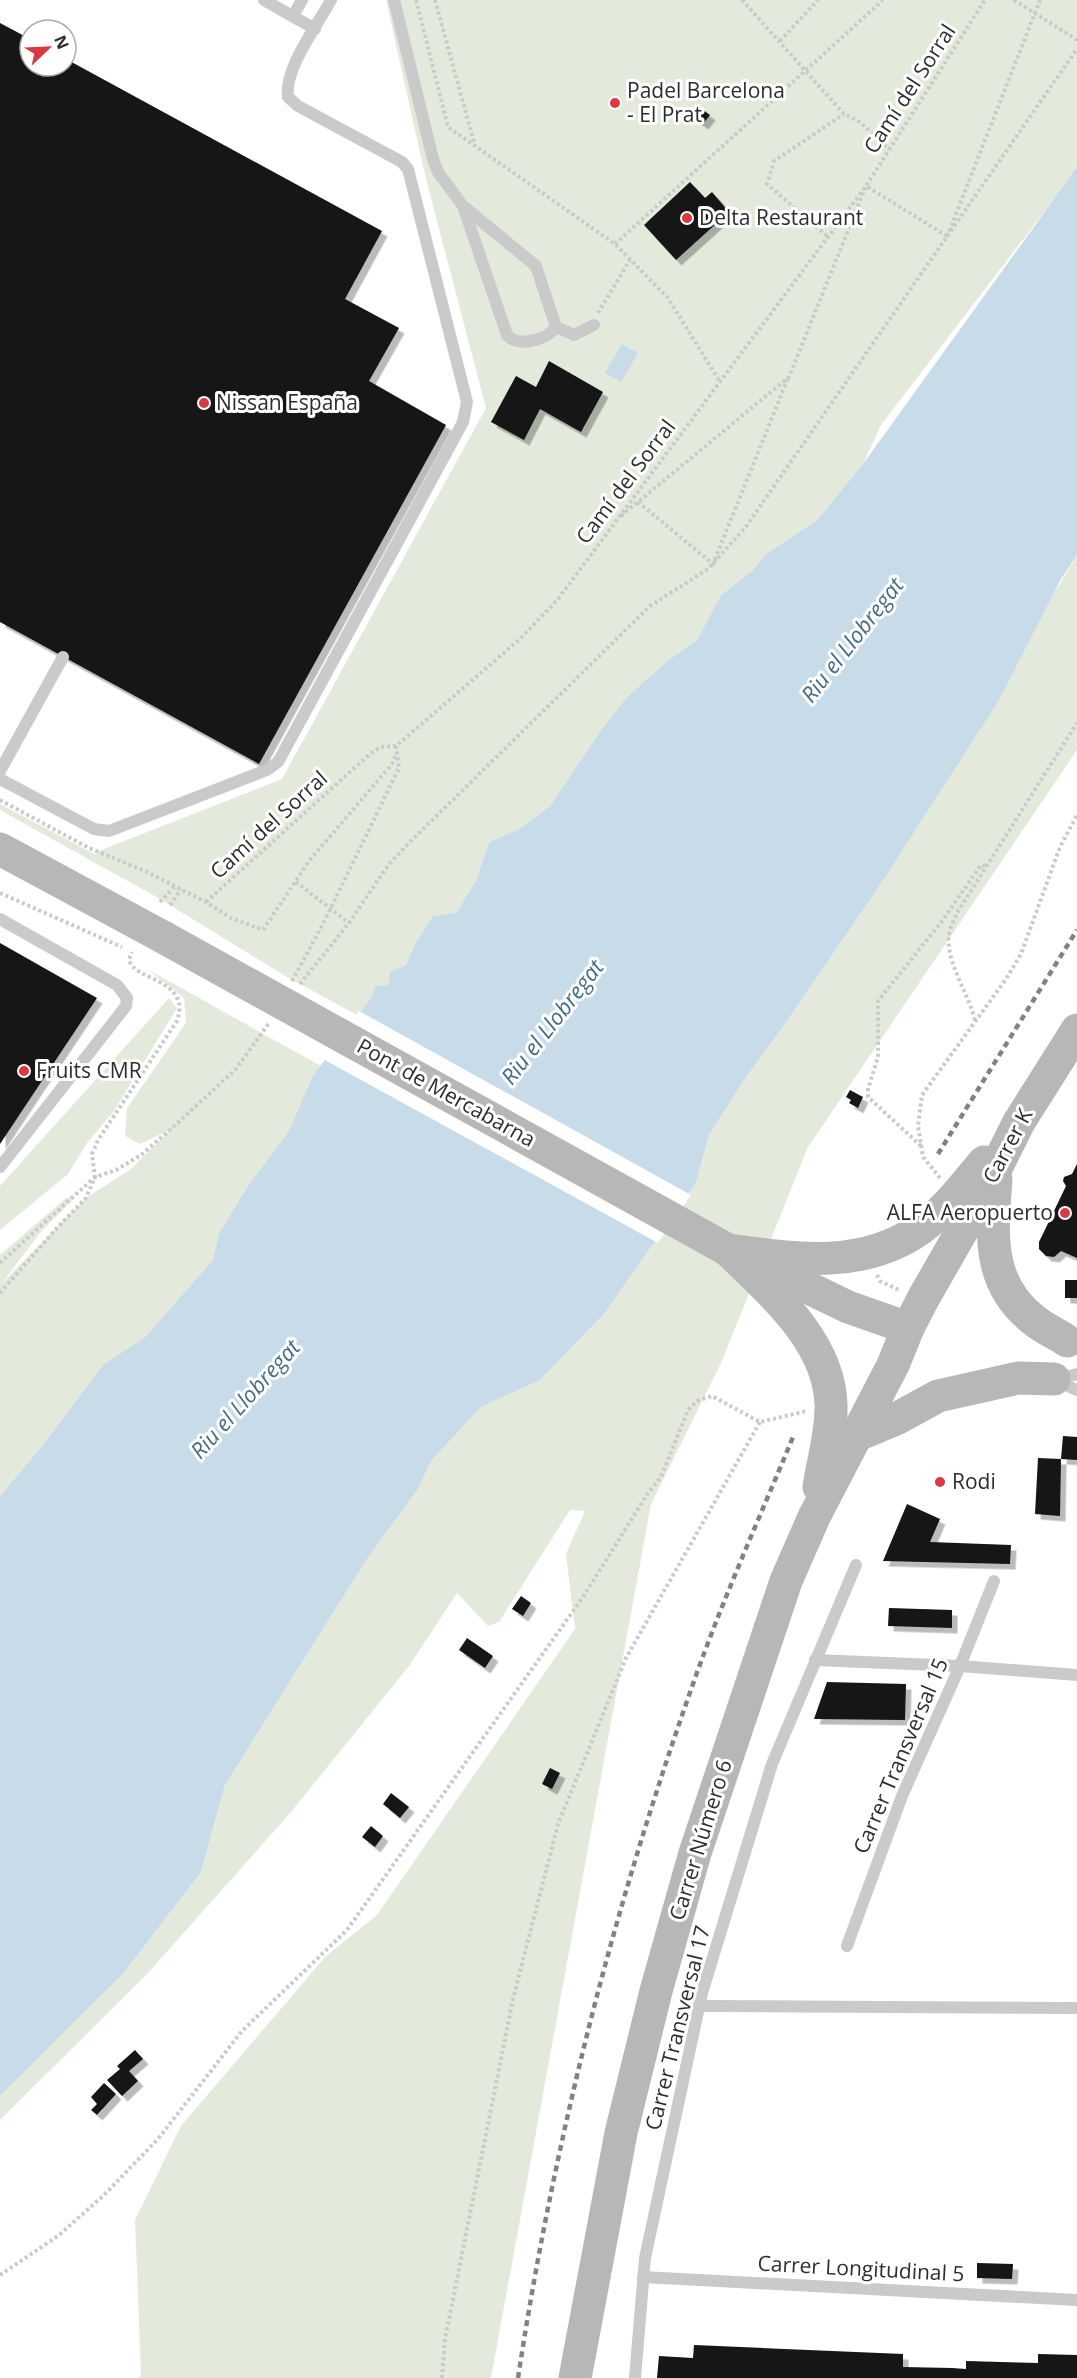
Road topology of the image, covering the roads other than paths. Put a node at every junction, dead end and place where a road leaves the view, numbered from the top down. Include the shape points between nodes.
1 (264, 0) edge
2 (302, 0) edge
3 (331, 0) edge
4 (394, 0) edge
5 (293, 16) junction
6 (315, 29) junction
7 (463, 206) junction
8 (594, 325) road end
9 (556, 327) junction
10 (63, 657) dead end
11 (0, 771) edge
12 (0, 779) edge
13 (0, 849) edge
14 (0, 919) edge
15 (1077, 1030) edge
16 (1019, 1122) junction
17 (0, 1167) edge
18 (997, 1167) junction
19 (728, 1250) junction
20 (908, 1328) junction
21 (1074, 1339) edge
22 (1074, 1382) edge
23 (855, 1436) junction
24 (814, 1517) junction
25 (856, 1565) dead end
26 (994, 1581) dead end
27 (815, 1660) junction
28 (960, 1666) junction
29 (1077, 1675) edge
30 (847, 1946) dead end
31 (699, 2006) junction
32 (1077, 2008) edge
33 (643, 2277) junction
34 (1077, 2300) edge
35 (575, 2378) edge
36 (635, 2378) edge

1 - 5 lane
2 - 5 lane
3 - 6 lane
4 - 7 lane via 433,159
5 - 6 lane
6 - 12 lane via 291,71 286,86 288,97 408,169 467,402 463,422 278,762 267,770 109,831 94,829
7 - 9 lane via 536,266
7 - 9 lane via 507,335 512,341 521,342 549,335
8 - 9 lane via 574,335
10 - 11 lane
13 - 19 main road, Pont de Mercabarna, bridge
14 - 17 lane via 117,985 126,998 126,1006
15 - 16 main road, Carrer K
16 - 18 main road, Carrer K
16 - 19 main road via 922,1228 888,1247 844,1258 804,1260
18 - 20 main road, Carrer K
18 - 21 main road via 994,1255 1006,1287 1035,1321
19 - 20 main road via 848,1307
19 - 24 main road via 807,1337 822,1363 831,1407
20 - 23 main road, Carrer Número 6
22 - 23 main road via 1018,1378 938,1396
23 - 24 main road, Carrer Número 6
24 - 35 main road, Carrer Número 6 via 786,1581 726,1758 656,1991 621,2133
25 - 27 lane, Carrer Transversal 17
26 - 28 lane, Carrer Transversal 15
27 - 28 lane
27 - 31 lane, Carrer Transversal 17 via 772,1764
28 - 29 lane
28 - 30 lane, Carrer Transversal 15 via 902,1796
31 - 32 lane
31 - 33 lane, Carrer Transversal 17
33 - 34 lane, Carrer Longitudinal 5
33 - 36 lane, Carrer Transversal 17

